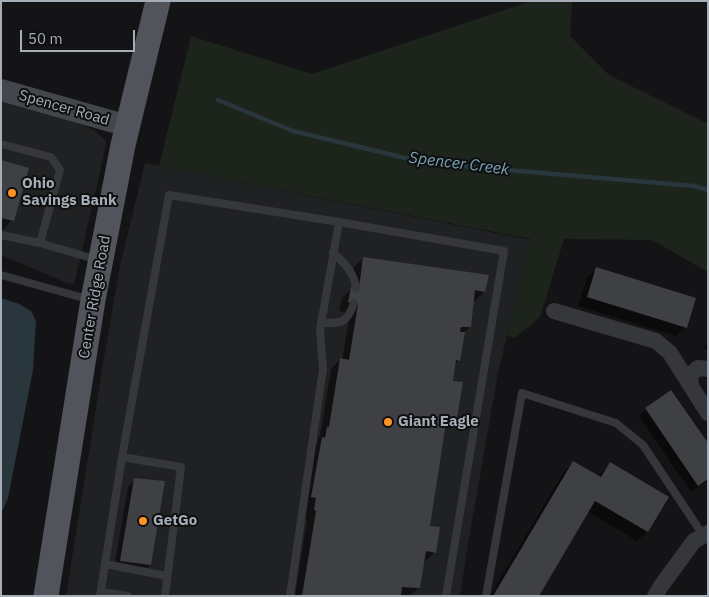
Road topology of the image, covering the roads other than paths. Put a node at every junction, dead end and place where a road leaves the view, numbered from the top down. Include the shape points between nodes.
1 (158, 1) edge
2 (1, 90) edge
3 (128, 126) junction
4 (1, 144) edge
5 (339, 222) junction
6 (1, 235) edge
7 (40, 243) junction
8 (334, 252) junction
9 (100, 261) junction
10 (1, 275) edge
11 (356, 288) dead end
12 (93, 300) junction
13 (354, 303) dead end
14 (554, 311) dead end
15 (321, 323) junction
16 (708, 369) edge
17 (690, 386) junction
18 (708, 413) edge
19 (122, 457) junction
20 (706, 534) edge
21 (105, 564) junction
22 (168, 576) junction
23 (100, 594) edge
24 (46, 596) edge
25 (128, 596) edge
26 (165, 596) edge
27 (290, 596) edge
28 (446, 596) edge
29 (486, 596) edge
30 (655, 596) edge

1 - 3 main road, Center Ridge Road
2 - 3 street, Spencer Road
3 - 9 main road, Center Ridge Road
4 - 7 lane via 51,157 60,170
5 - 8 lane
5 - 19 lane via 169,195
5 - 28 lane via 504,251
6 - 7 lane
7 - 9 lane
8 - 11 lane via 354,277
8 - 15 lane
9 - 12 main road, Center Ridge Road
10 - 12 lane
12 - 24 main road, Center Ridge Road
13 - 15 lane via 343,322
14 - 17 street via 653,340 670,353
15 - 27 lane via 324,369
16 - 17 street via 698,368 690,375
17 - 18 street
19 - 21 lane
19 - 22 lane via 181,467
20 - 29 lane via 642,445 616,423 522,393
20 - 30 street via 694,541
21 - 22 lane
21 - 23 lane
22 - 26 lane
23 - 25 lane

